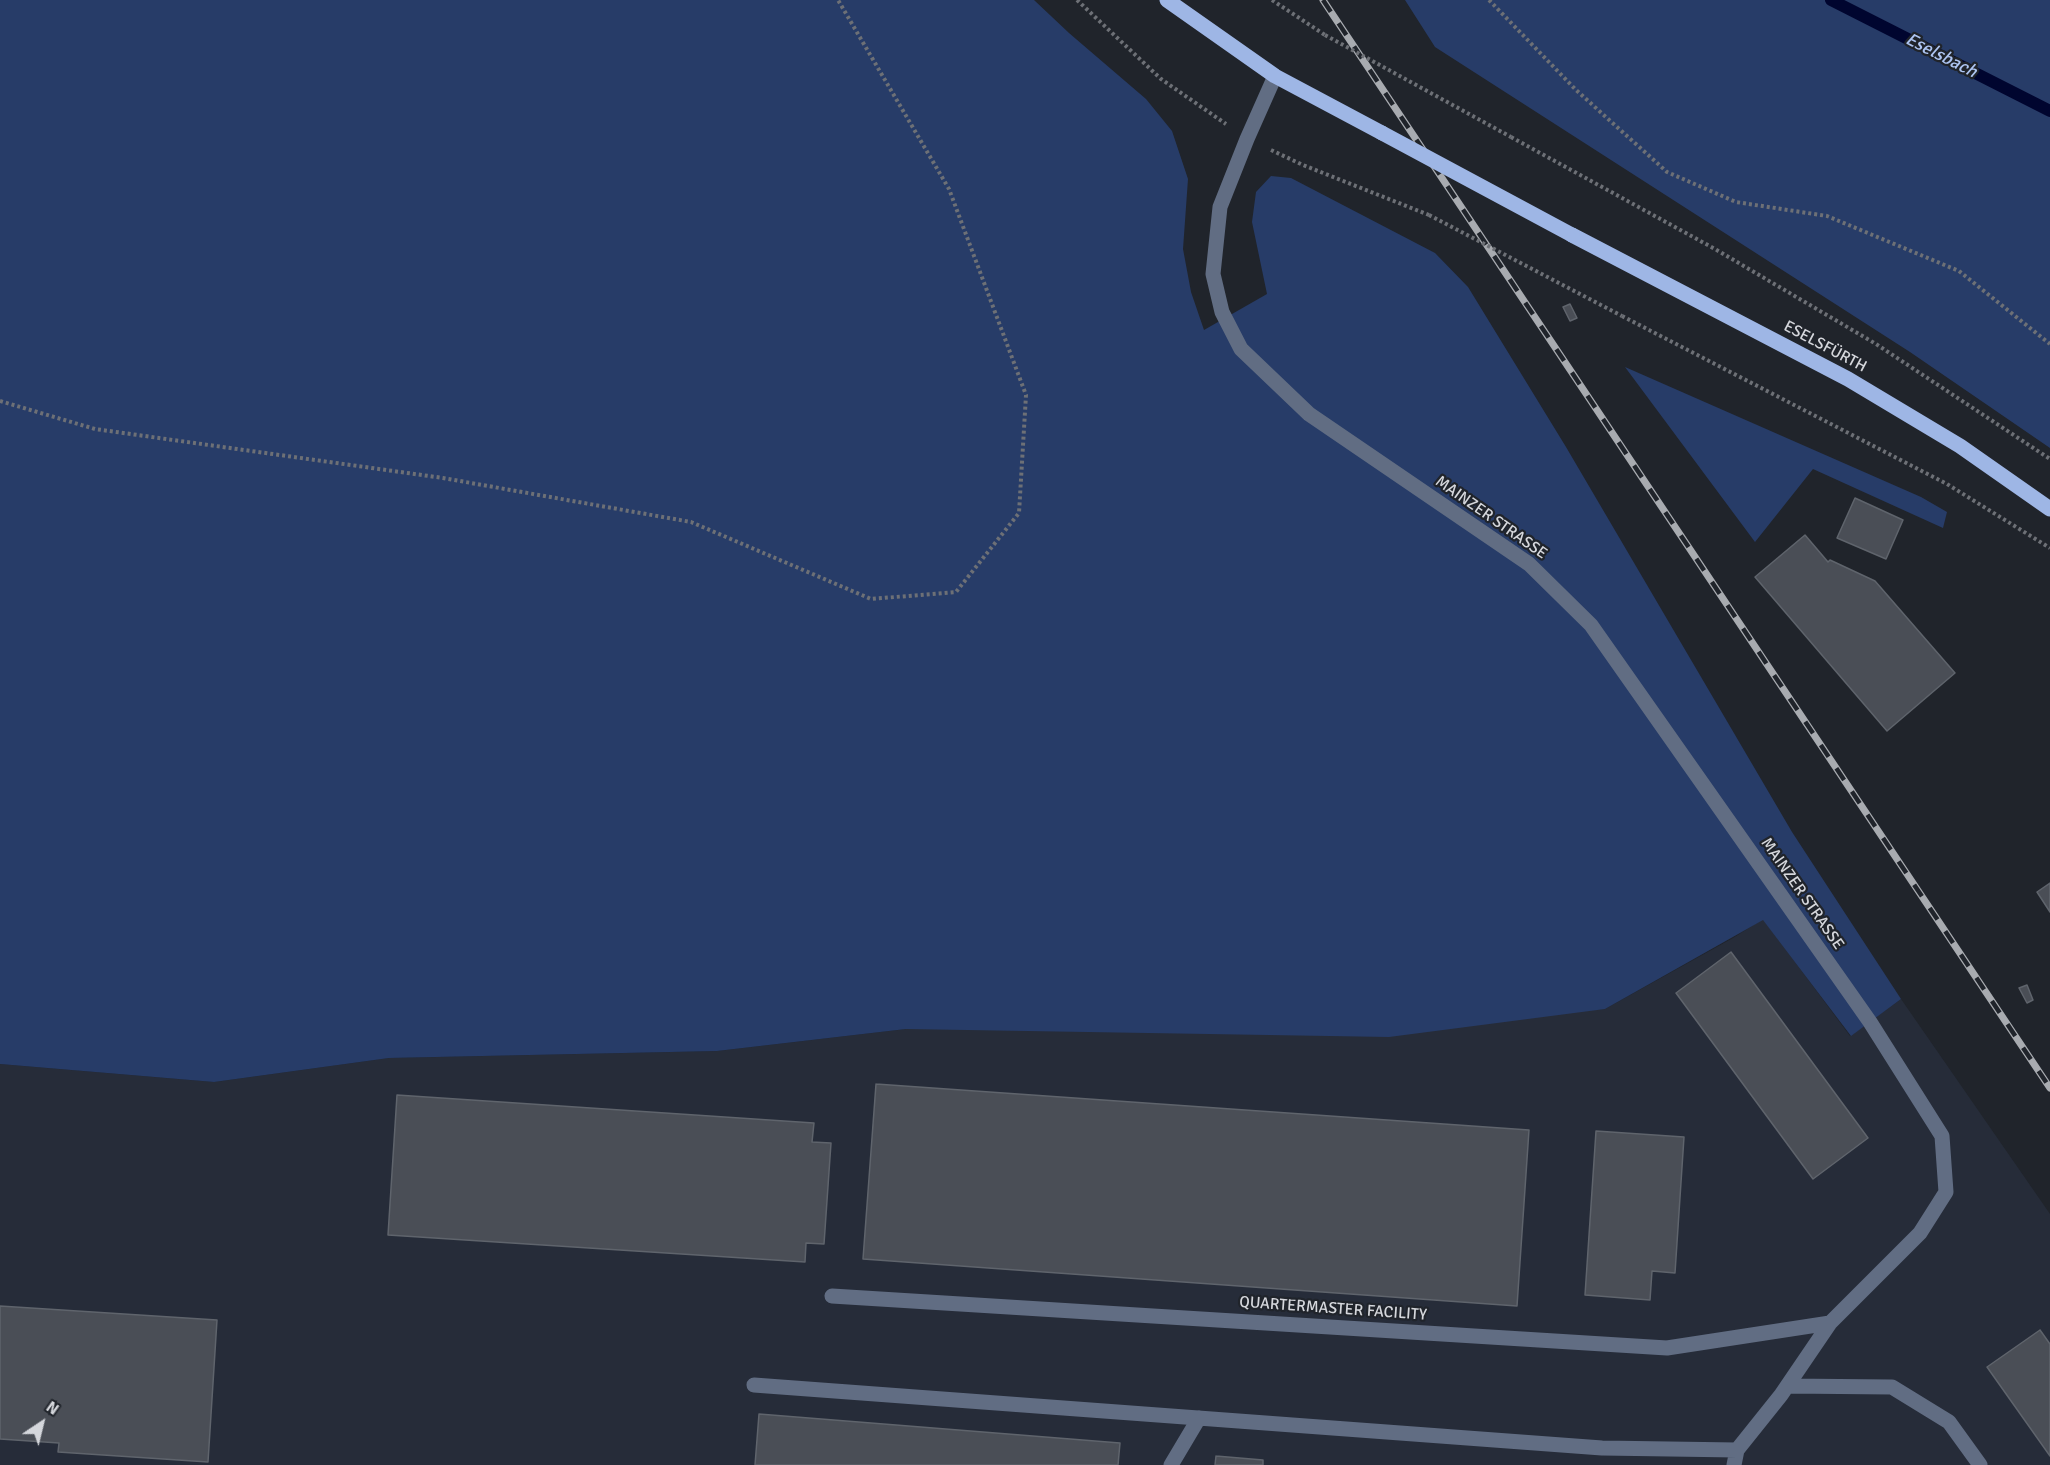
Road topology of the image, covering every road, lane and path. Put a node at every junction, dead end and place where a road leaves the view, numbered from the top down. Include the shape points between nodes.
1 (838, 0) edge
2 (1077, 0) edge
3 (1167, 0) edge
4 (1272, 0) edge
5 (1488, 0) edge
6 (1275, 76) junction
7 (1247, 139) junction
8 (2050, 344) edge
9 (0, 401) edge
10 (2050, 459) edge
11 (2050, 509) edge
12 (2050, 548) edge
13 (832, 1296) dead end
14 (1830, 1323) junction
15 (754, 1384) dead end
16 (1787, 1386) junction
17 (1199, 1418) junction
18 (1735, 1458) edge
19 (1171, 1465) edge
20 (1980, 1465) edge

1 - 9 path via 949,189 1026,394 1019,513 956,592 871,599 691,522 443,478 95,429
2 - 7 path via 1161,79
3 - 6 main road, ESELSFÜRTH
4 - 10 path, bridge via 1326,35 1715,249 1876,344
5 - 8 path via 1576,90 1667,172 1736,202 1827,216 1959,271
6 - 7 street, MAINZER STRASSE
6 - 11 main road, ESELSFÜRTH, bridge via 1848,379 1960,446
7 - 12 path, bridge via 1429,215 1947,484
7 - 14 street, MAINZER STRASSE via 1220,207 1213,274 1222,312 1241,350 1310,414 1529,564 1591,625 1870,1022 1942,1136 1946,1192 1920,1233
13 - 14 street, QUARTERMASTER FACILITY via 1667,1348
14 - 16 street
15 - 17 street
16 - 18 street
16 - 20 street via 1892,1387 1948,1422
17 - 18 street
17 - 19 street

